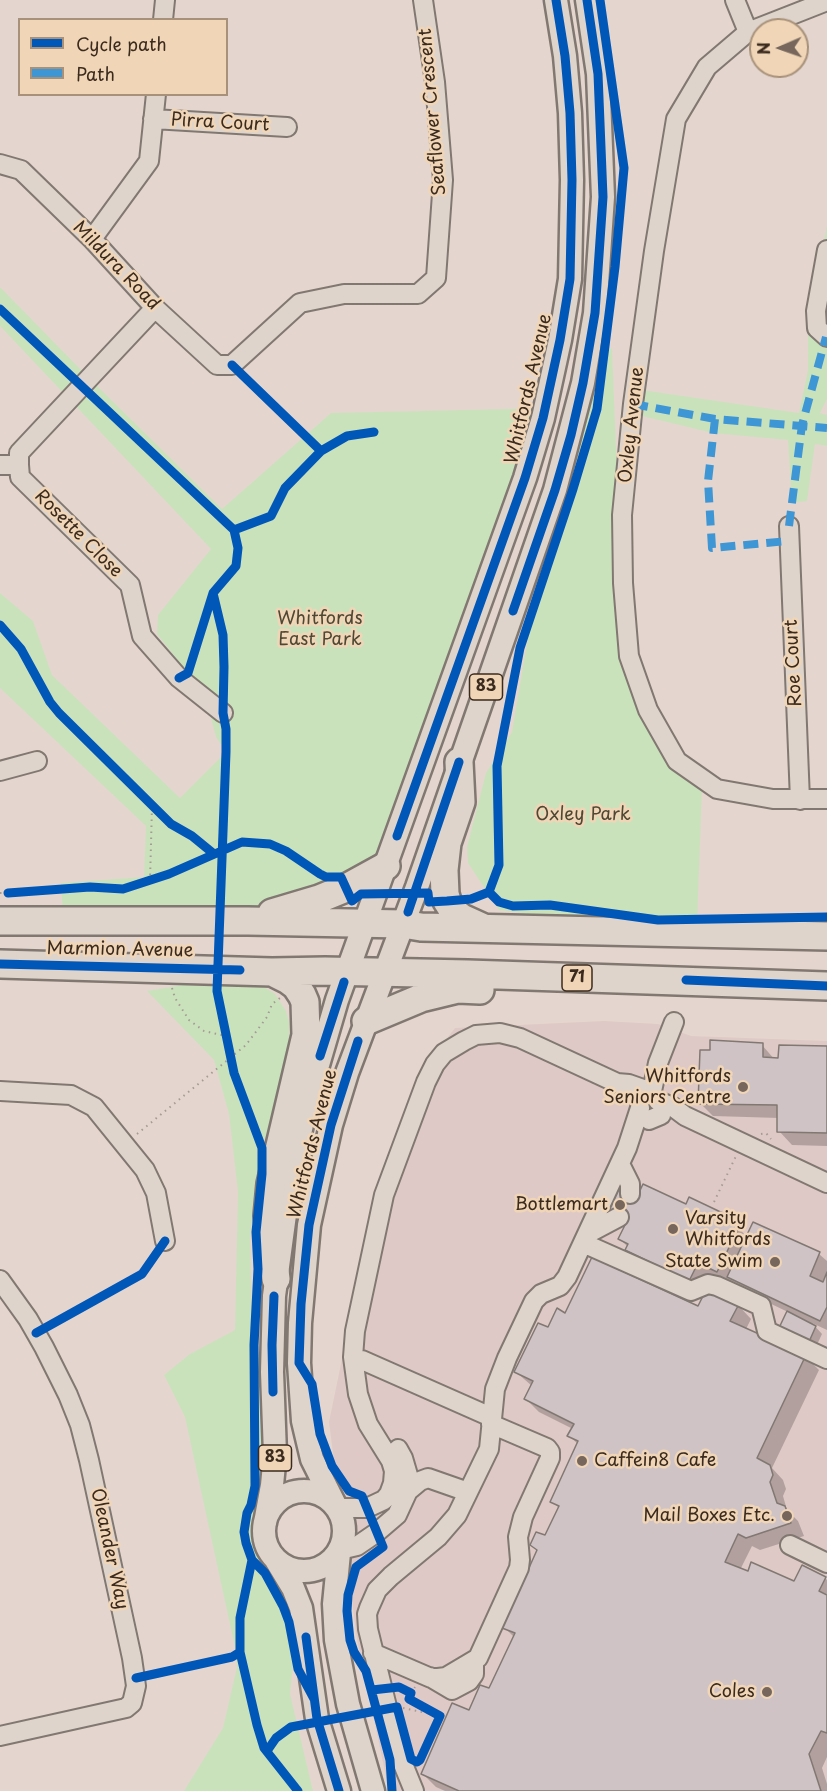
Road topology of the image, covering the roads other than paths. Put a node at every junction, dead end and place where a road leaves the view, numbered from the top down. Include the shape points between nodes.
1 (165, 0) edge
2 (423, 0) edge
3 (556, 0) edge
4 (587, 0) edge
5 (735, 0) edge
6 (827, 1) edge
7 (163, 18) edge
8 (748, 32) junction
9 (156, 96) edge
10 (153, 120) junction
11 (287, 127) dead end
12 (0, 164) edge
13 (92, 240) junction
14 (827, 250) edge
15 (155, 308) junction
16 (827, 337) edge
17 (232, 365) joint
18 (0, 465) edge
19 (19, 465) junction
20 (789, 526) dead end
21 (223, 713) dead end
22 (37, 761) dead end
23 (459, 762) junction
24 (0, 771) edge
25 (827, 799) edge
26 (800, 800) junction
27 (386, 866) junction
28 (0, 921) edge
29 (248, 921) junction
30 (366, 923) junction
31 (403, 924) junction
32 (485, 928) junction
33 (827, 936) edge
34 (0, 964) edge
35 (348, 971) junction
36 (272, 972) junction
37 (386, 972) junction
38 (686, 980) junction
39 (827, 986) edge
40 (366, 1020) junction
41 (674, 1022) dead end
42 (0, 1090) edge
43 (650, 1105) junction
44 (624, 1156) junction
45 (827, 1183) edge
46 (630, 1194) dead end
47 (619, 1218) dead end
48 (585, 1238) junction
49 (165, 1241) dead end
50 (276, 1279) junction
51 (0, 1280) edge
52 (364, 1290) junction
53 (827, 1359) edge
54 (362, 1360) junction
55 (491, 1420) junction
56 (408, 1491) junction
57 (468, 1492) junction
58 (336, 1506) junction
59 (265, 1523) junction
60 (790, 1545) dead end
61 (339, 1551) junction
62 (275, 1560) junction
63 (827, 1563) edge
64 (374, 1653) junction
65 (0, 1736) edge
66 (339, 1791) edge
67 (373, 1791) edge
68 (414, 1791) edge

1 - 7 street
2 - 17 street, Seaflower Crescent via 443,180 436,278 418,294 344,294 300,303
3 - 27 main road, Whitfords Avenue / 83 via 570,113 572,191 570,279 560,340 525,478
4 - 23 main road, Whitfords Avenue / 83 via 598,74 603,197 591,339 555,490
5 - 8 street
6 - 8 street, Oxley Avenue
8 - 26 street, Oxley Avenue via 707,67 676,119 633,404 622,515 623,583 629,656 648,710 677,761 717,789
9 - 10 street
10 - 11 street, Pirra Court
10 - 13 street via 149,161
12 - 13 street, Mildura Road via 21,170
13 - 15 street, Mildura Road
14 - 16 street via 816,311 816,327
15 - 17 street, Mildura Road via 217,365
15 - 19 street via 19,453
18 - 19 street
19 - 21 street, Rosette Close via 20,477 130,585 142,636 179,678
20 - 26 street, Roe Court
22 - 24 street
23 - 31 main road, Whitfords Avenue / 83
23 - 32 highway via 461,802 447,843 444,870 447,901 462,918
25 - 26 street, Oxley Avenue
27 - 29 highway via 319,899
27 - 30 main road, Whitfords Avenue / 83
28 - 29 highway, Marmion Avenue
29 - 30 highway, Marmion Avenue
30 - 31 highway, Marmion Avenue
30 - 35 main road, Whitfords Avenue / 83
31 - 32 highway, Marmion Avenue
31 - 37 main road, Whitfords Avenue / 83
32 - 33 highway, Marmion Avenue
34 - 36 highway, Marmion Avenue / 71
35 - 36 highway, Marmion Avenue / 71
35 - 37 highway, Marmion Avenue / 71
35 - 50 main road, Whitfords Avenue / 83 via 300,1132
36 - 50 highway via 296,986 302,995 306,1035 271,1184 268,1216
37 - 38 highway, Marmion Avenue / 71
37 - 40 main road, Whitfords Avenue / 83
38 - 39 highway, Marmion Avenue / 71
38 - 40 highway via 633,997 458,989 421,998
40 - 58 main road, Whitfords Avenue / 83 via 331,1125 319,1175 301,1304 299,1363 305,1430 316,1470
41 - 43 street via 658,1063
42 - 49 street via 62,1094 78,1097 94,1107 151,1181
43 - 44 street
43 - 45 street via 685,1116
43 - 52 street via 625,1093 617,1083 520,1038 500,1033 476,1035 444,1053 426,1082 384,1195
44 - 46 street
44 - 48 street
47 - 48 street
48 - 53 street via 691,1291 708,1284 760,1306 767,1331
48 - 55 street via 560,1286 534,1301 497,1382
50 - 59 main road, Whitfords Avenue / 83 via 272,1345 275,1454
51 - 65 street, Oleander Way via 44,1347 80,1425 136,1686 132,1703 126,1708
52 - 54 street
52 - 58 street via 355,1331 355,1380 368,1424 391,1461 393,1483 384,1500 367,1508
54 - 55 street
54 - 56 street via 368,1402 403,1458
55 - 57 street via 489,1449
55 - 64 street via 547,1448 550,1458 523,1517 518,1537 519,1568 478,1658 446,1677 430,1677
56 - 57 street via 428,1478
56 - 61 street via 398,1515 390,1522 357,1546
57 - 64 street via 451,1524 377,1590 367,1614
58 - 59 main road, 83 via 319,1493 296,1491 276,1503
58 - 61 main road, 83 via 345,1528
59 - 62 main road, 83 via 266,1543
60 - 63 street
61 - 62 main road via 322,1568 310,1572 292,1570
61 - 67 main road, 83 via 334,1604 336,1640 348,1704
62 - 66 main road, 83 via 301,1608 317,1719
64 - 68 street via 398,1749

